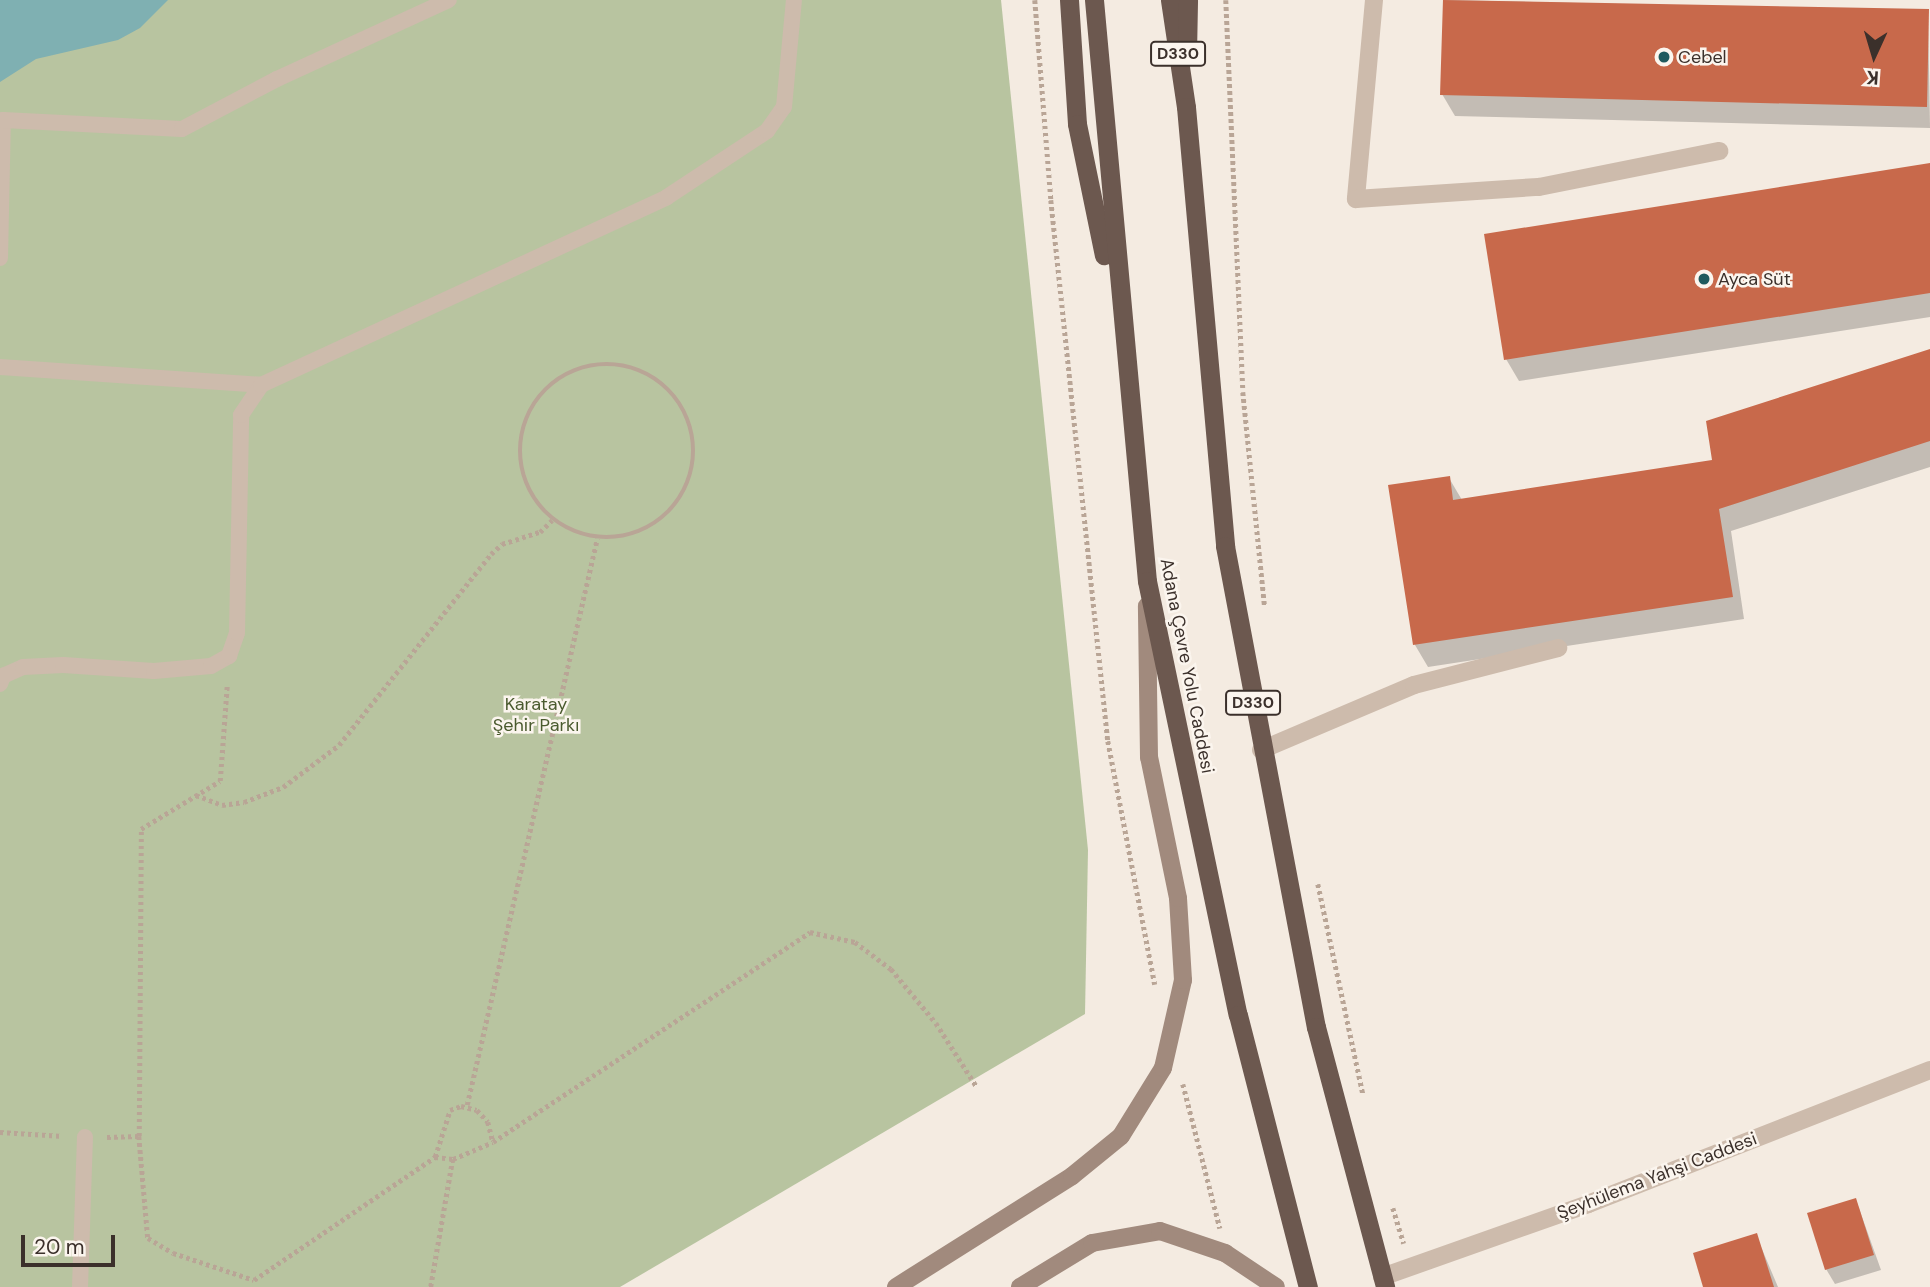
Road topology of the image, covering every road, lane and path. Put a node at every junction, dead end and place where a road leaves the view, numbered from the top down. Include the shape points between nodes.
1 (449, 0) edge
2 (794, 0) edge
3 (1035, 0) edge
4 (1069, 0) edge
5 (1094, 0) edge
6 (1170, 0) edge
7 (1188, 0) edge
8 (1226, 0) edge
9 (1374, 0) edge
10 (1186, 107) junction
11 (1719, 151) dead end
12 (0, 258) edge
13 (1121, 337) junction
14 (0, 367) edge
15 (261, 385) junction
16 (552, 520) junction
17 (597, 539) junction
18 (1147, 582) junction
19 (1267, 620) dead end
20 (1558, 648) dead end
21 (229, 656) junction
22 (0, 684) edge
23 (1261, 750) junction
24 (195, 795) junction
25 (1317, 877) dead end
26 (1158, 994) dead end
27 (1930, 1070) edge
28 (1181, 1079) dead end
29 (977, 1087) dead end
30 (1365, 1102) dead end
31 (467, 1105) junction
32 (0, 1132) edge
33 (139, 1136) junction
34 (85, 1137) junction
35 (493, 1142) junction
36 (435, 1157) junction
37 (453, 1159) junction
38 (1390, 1197) dead end
39 (1225, 1253) junction
40 (1412, 1267) junction
41 (1384, 1282) edge
42 (80, 1287) edge
43 (431, 1287) edge
44 (896, 1287) edge
45 (1020, 1287) edge
46 (1276, 1287) edge
47 (1308, 1287) edge

1 - 12 lane via 277,79 182,129 3,120
2 - 15 lane via 784,107 767,131 667,197
3 - 26 path via 1051,200 1108,741
4 - 13 highway via 1077,124
5 - 13 highway, Adana Çevre Yolu Caddesi
6 - 10 highway, D330
7 - 10 highway, D330
8 - 19 path via 1242,392
9 - 11 street via 1356,199 1539,187
10 - 23 highway, D330 via 1225,546
13 - 18 highway, Adana Çevre Yolu Caddesi
14 - 15 lane
15 - 21 lane via 241,415 237,633
16 - 17 path
16 - 17 path via 532,498 520,471 519,442 527,414 544,390 568,372 596,364 626,366 653,377 675,396 690,422 695,451 690,481 676,506 653,526 626,537
16 - 24 path via 541,532 502,544 491,554 338,745 283,787 244,802 222,805
17 - 31 path
18 - 44 main road via 1149,757 1178,898 1184,980 1163,1068 1121,1136 1072,1176
18 - 47 highway, Adana Çevre Yolu Caddesi via 1238,1015
20 - 23 street via 1414,685
21 - 22 lane via 211,666 154,671 23,667 3,676
21 - 24 path via 219,781
23 - 41 highway, D330 via 1316,1027
24 - 33 path via 141,829
25 - 30 path
27 - 40 street, Şeyhülema Yahşi Caddesi via 1588,1204
28 - 39 path
29 - 35 path via 936,1023 891,969 855,942 810,932
31 - 35 path via 488,1122
31 - 36 path via 450,1110
32 - 34 path
33 - 34 path
33 - 36 path via 148,1238 173,1254 254,1280
34 - 42 lane
35 - 37 path
36 - 37 path
37 - 43 path
38 - 40 path
39 - 45 main road via 1160,1231 1092,1243
39 - 46 main road
40 - 41 street, Şeyhülema Yahşi Caddesi

